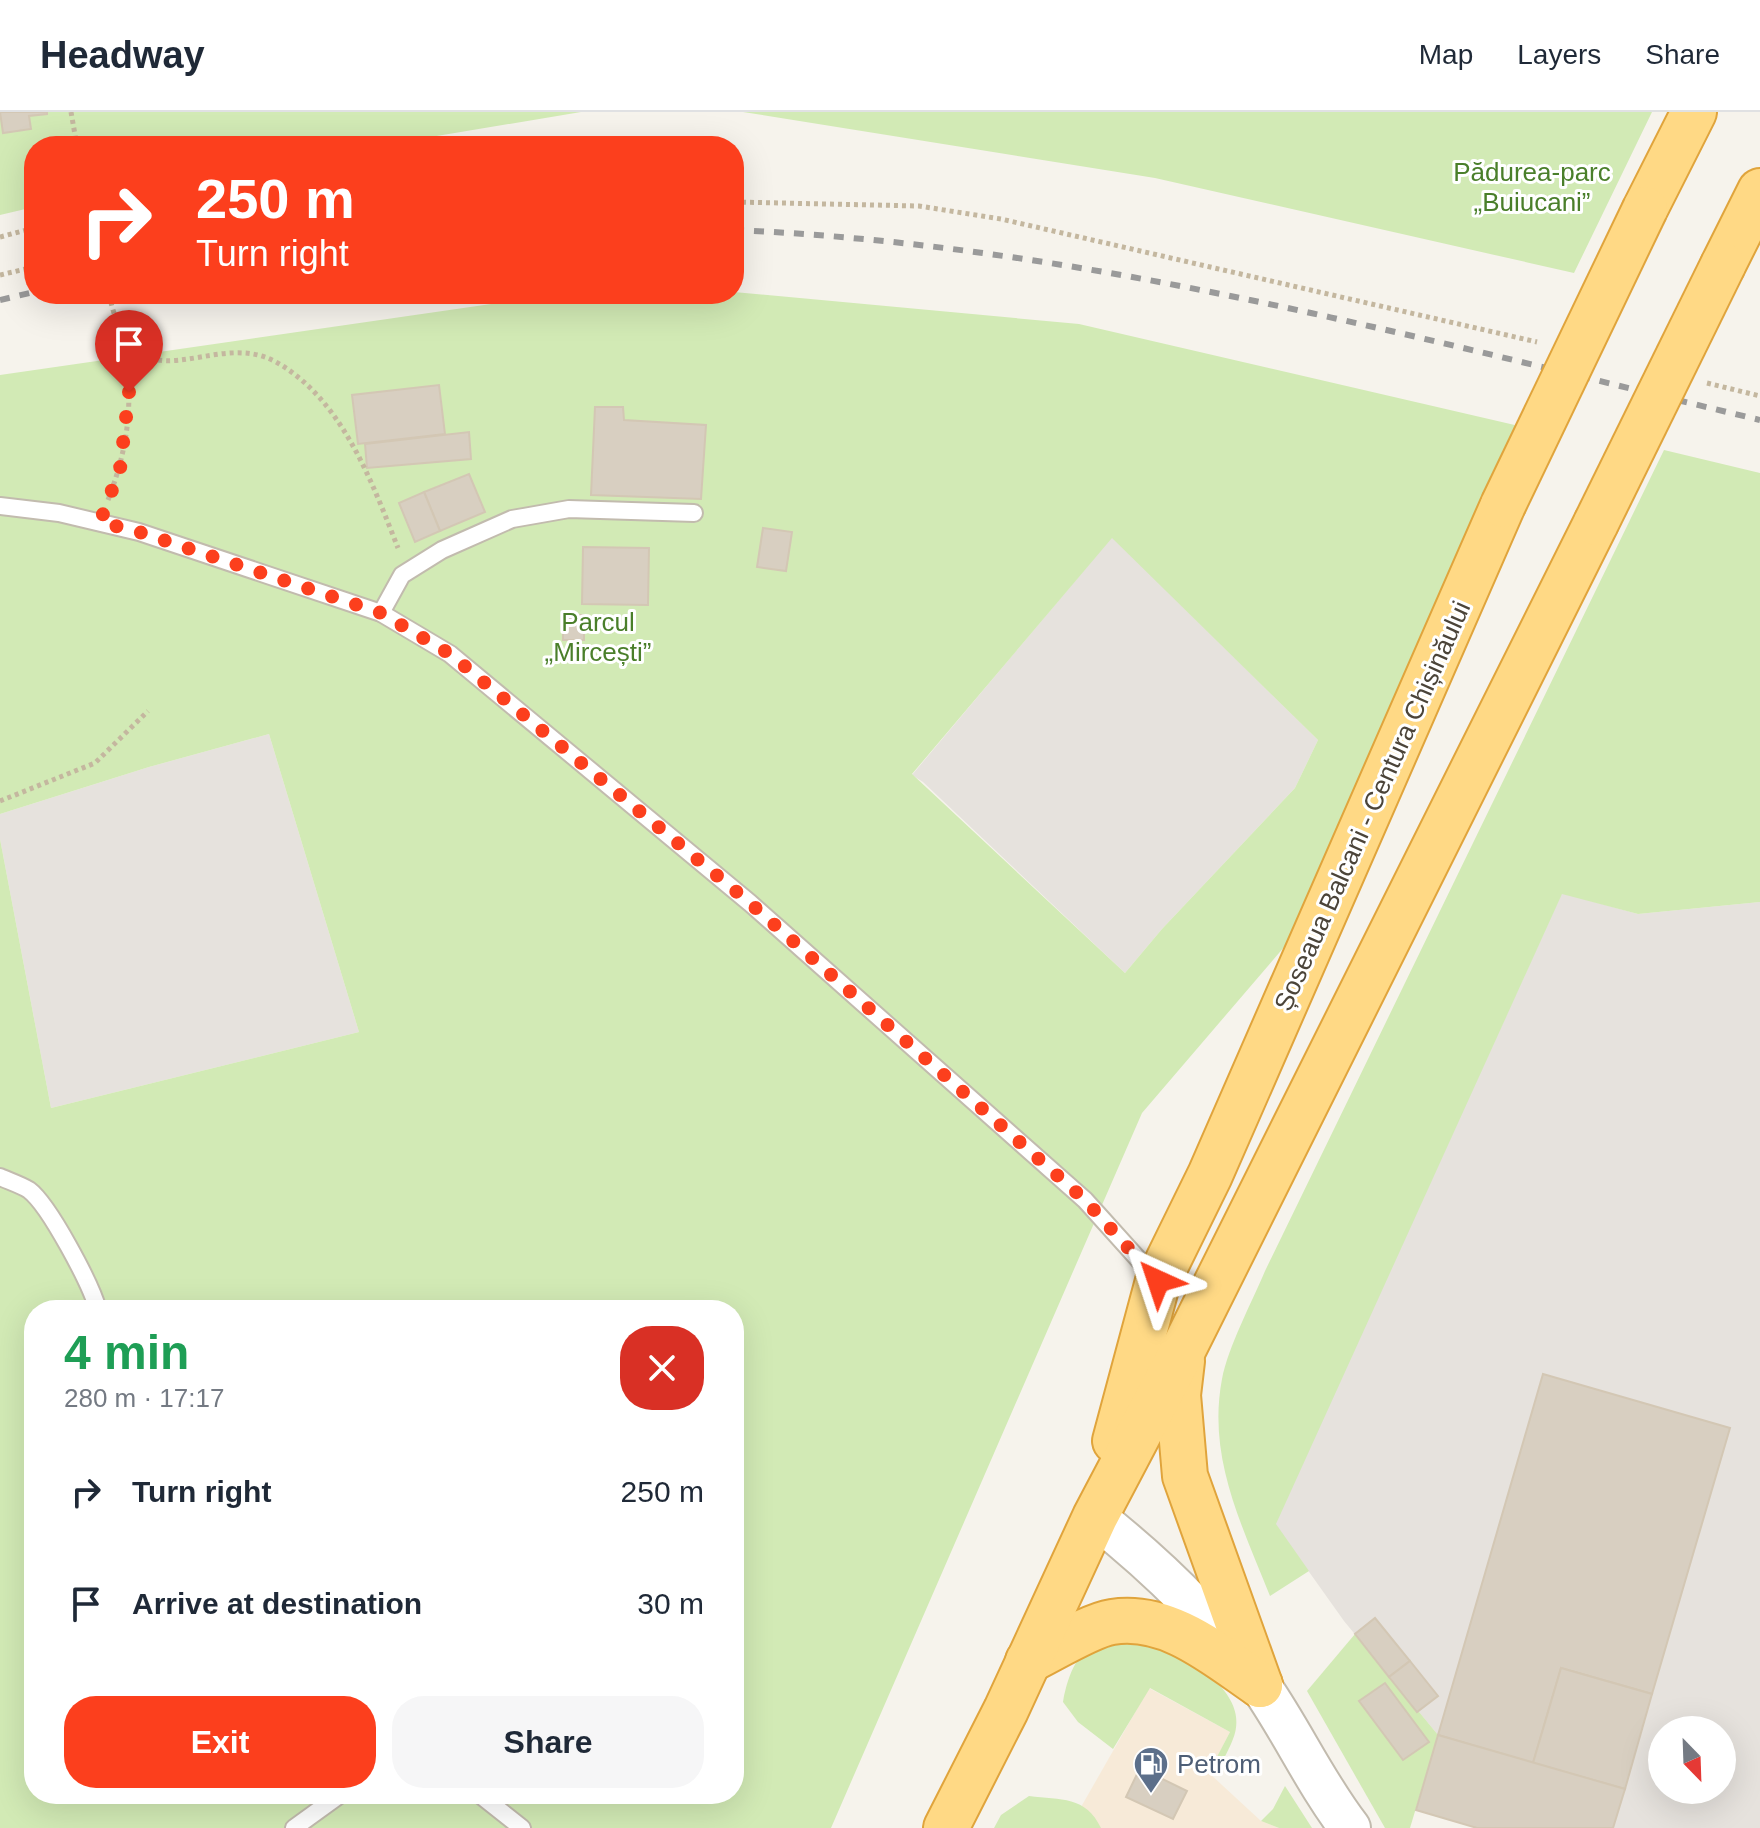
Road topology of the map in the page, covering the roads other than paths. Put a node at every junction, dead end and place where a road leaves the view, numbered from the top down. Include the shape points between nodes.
1 (1694, 112) edge
2 (1760, 191) edge
3 (0, 506) edge
4 (694, 513) dead end
5 (381, 613) junction
6 (0, 1177) edge
7 (1158, 1281) junction
8 (95, 1300) edge
9 (1184, 1348) junction
10 (1095, 1517) junction
11 (1028, 1661) junction
12 (1260, 1685) junction
13 (327, 1804) edge
14 (492, 1804) edge
15 (294, 1828) edge
16 (522, 1828) edge
17 (946, 1828) edge
18 (1350, 1828) edge

1 - 7 highway, Șoseaua Balcani - Centura Chișinăului, bridge via 1503,505 1210,1175
2 - 9 highway, Șoseaua Balcani - Centura Chișinăului, bridge
3 - 5 lane via 139,532
4 - 5 lane via 569,509 512,519 442,550 402,575
5 - 7 lane via 450,654 750,903 1085,1200
6 - 8 lane via 30,1191 67,1243
7 - 10 highway, Șoseaua Balcani - Centura Chișinăului
9 - 10 highway, Șoseaua Balcani - Centura Chișinăului
9 - 12 highway via 1178,1395 1185,1476
10 - 11 highway, Șoseaua Balcani - Centura Chișinăului
10 - 12 street via 1168,1580
11 - 12 highway via 1109,1622 1146,1621 1193,1639
11 - 17 highway, Șoseaua Balcani - Centura Chișinăului
12 - 18 street
13 - 15 lane
14 - 16 lane

